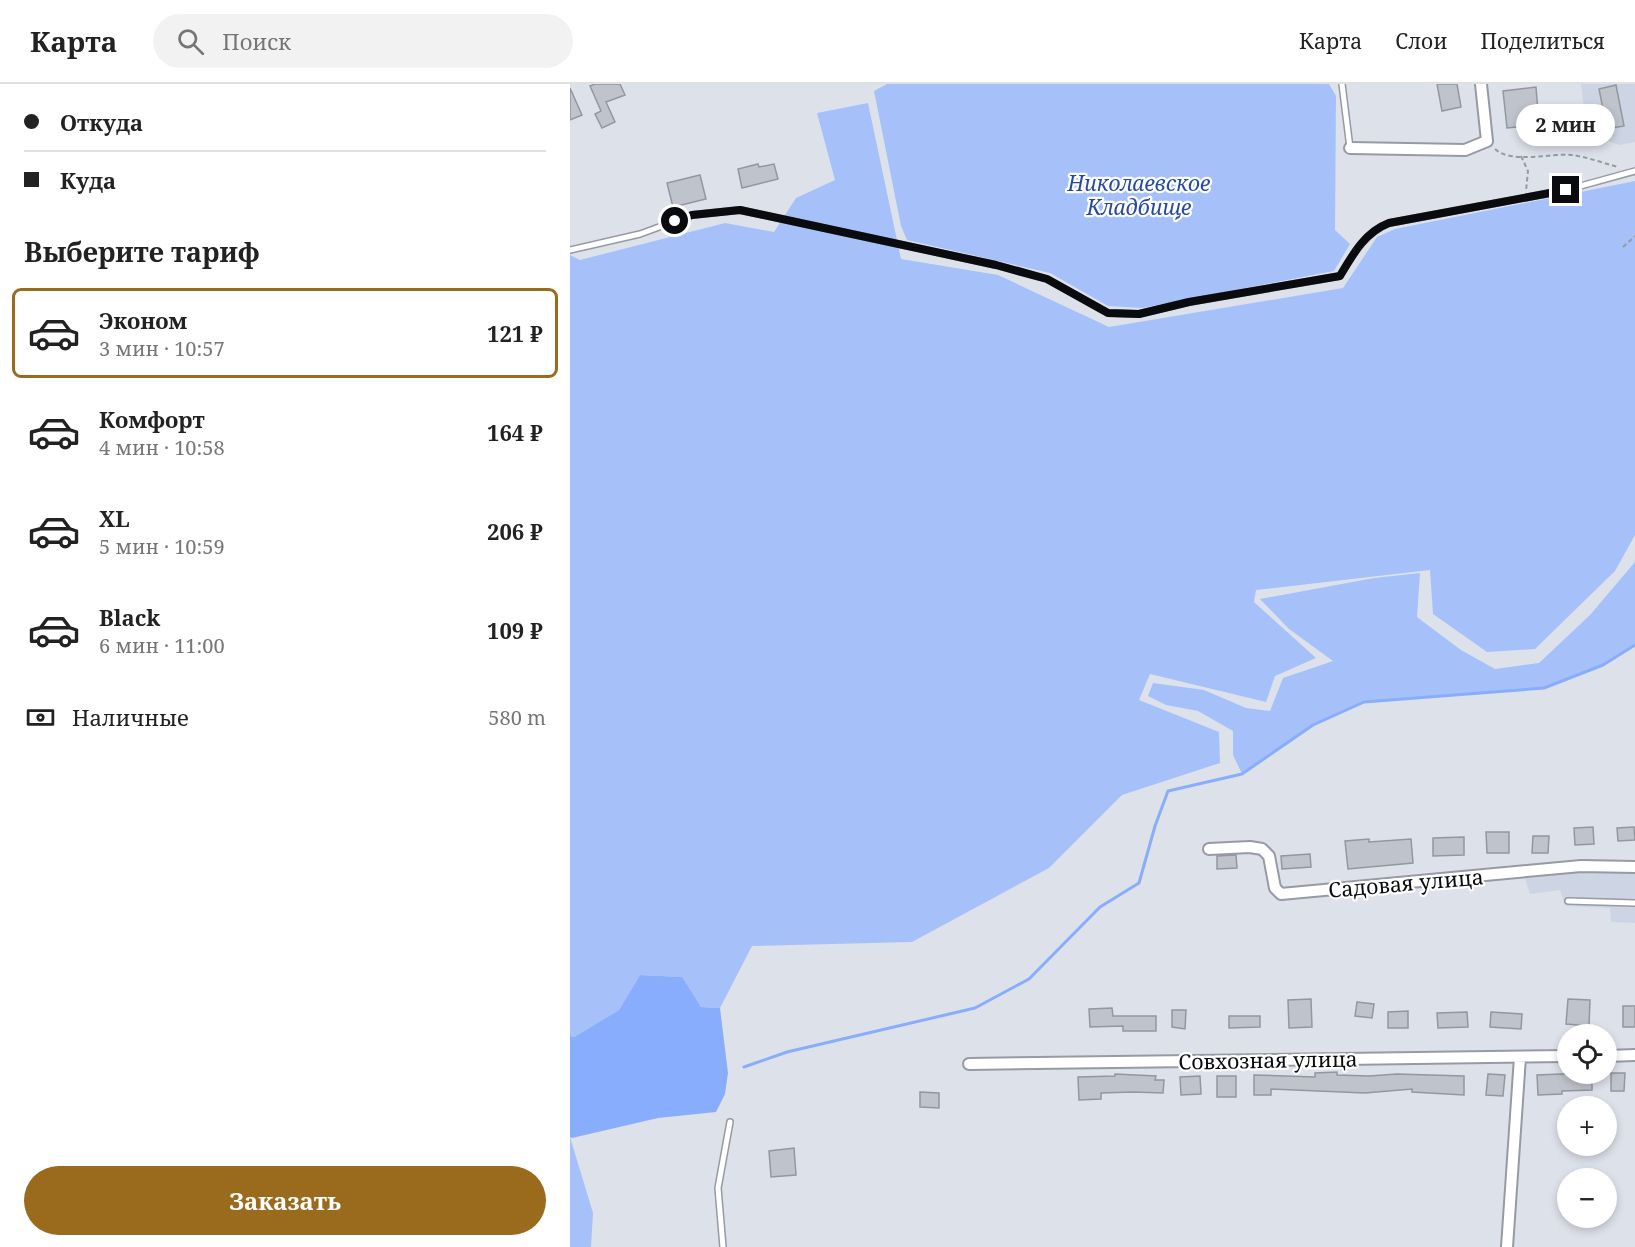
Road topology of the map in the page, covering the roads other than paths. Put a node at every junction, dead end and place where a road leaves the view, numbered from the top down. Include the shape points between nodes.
1 (1342, 84) edge
2 (1480, 84) edge
3 (1350, 148) joint
4 (1635, 171) edge
5 (570, 250) edge
6 (1209, 849) dead end
7 (1635, 867) edge
8 (1568, 901) dead end
9 (1635, 903) edge
10 (1635, 1055) edge
11 (1557, 1056) edge
12 (1617, 1056) edge
13 (1520, 1057) junction
14 (969, 1064) dead end
15 (730, 1122) dead end
16 (723, 1247) edge
17 (1507, 1247) edge

1 - 3 lane
2 - 3 street via 1486,141 1466,150
4 - 5 lane via 1566,190 1389,223 1376,228 1356,249 1340,276 1139,314 1108,313 1047,279 996,265 740,210 692,215 640,234
6 - 7 street, Садовая улица via 1262,849 1269,856 1275,888 1281,894 1581,866
8 - 9 lane
10 - 12 street
11 - 13 street, Совхозная улица
13 - 14 street, Совхозная улица
13 - 17 street
15 - 16 lane via 718,1188

